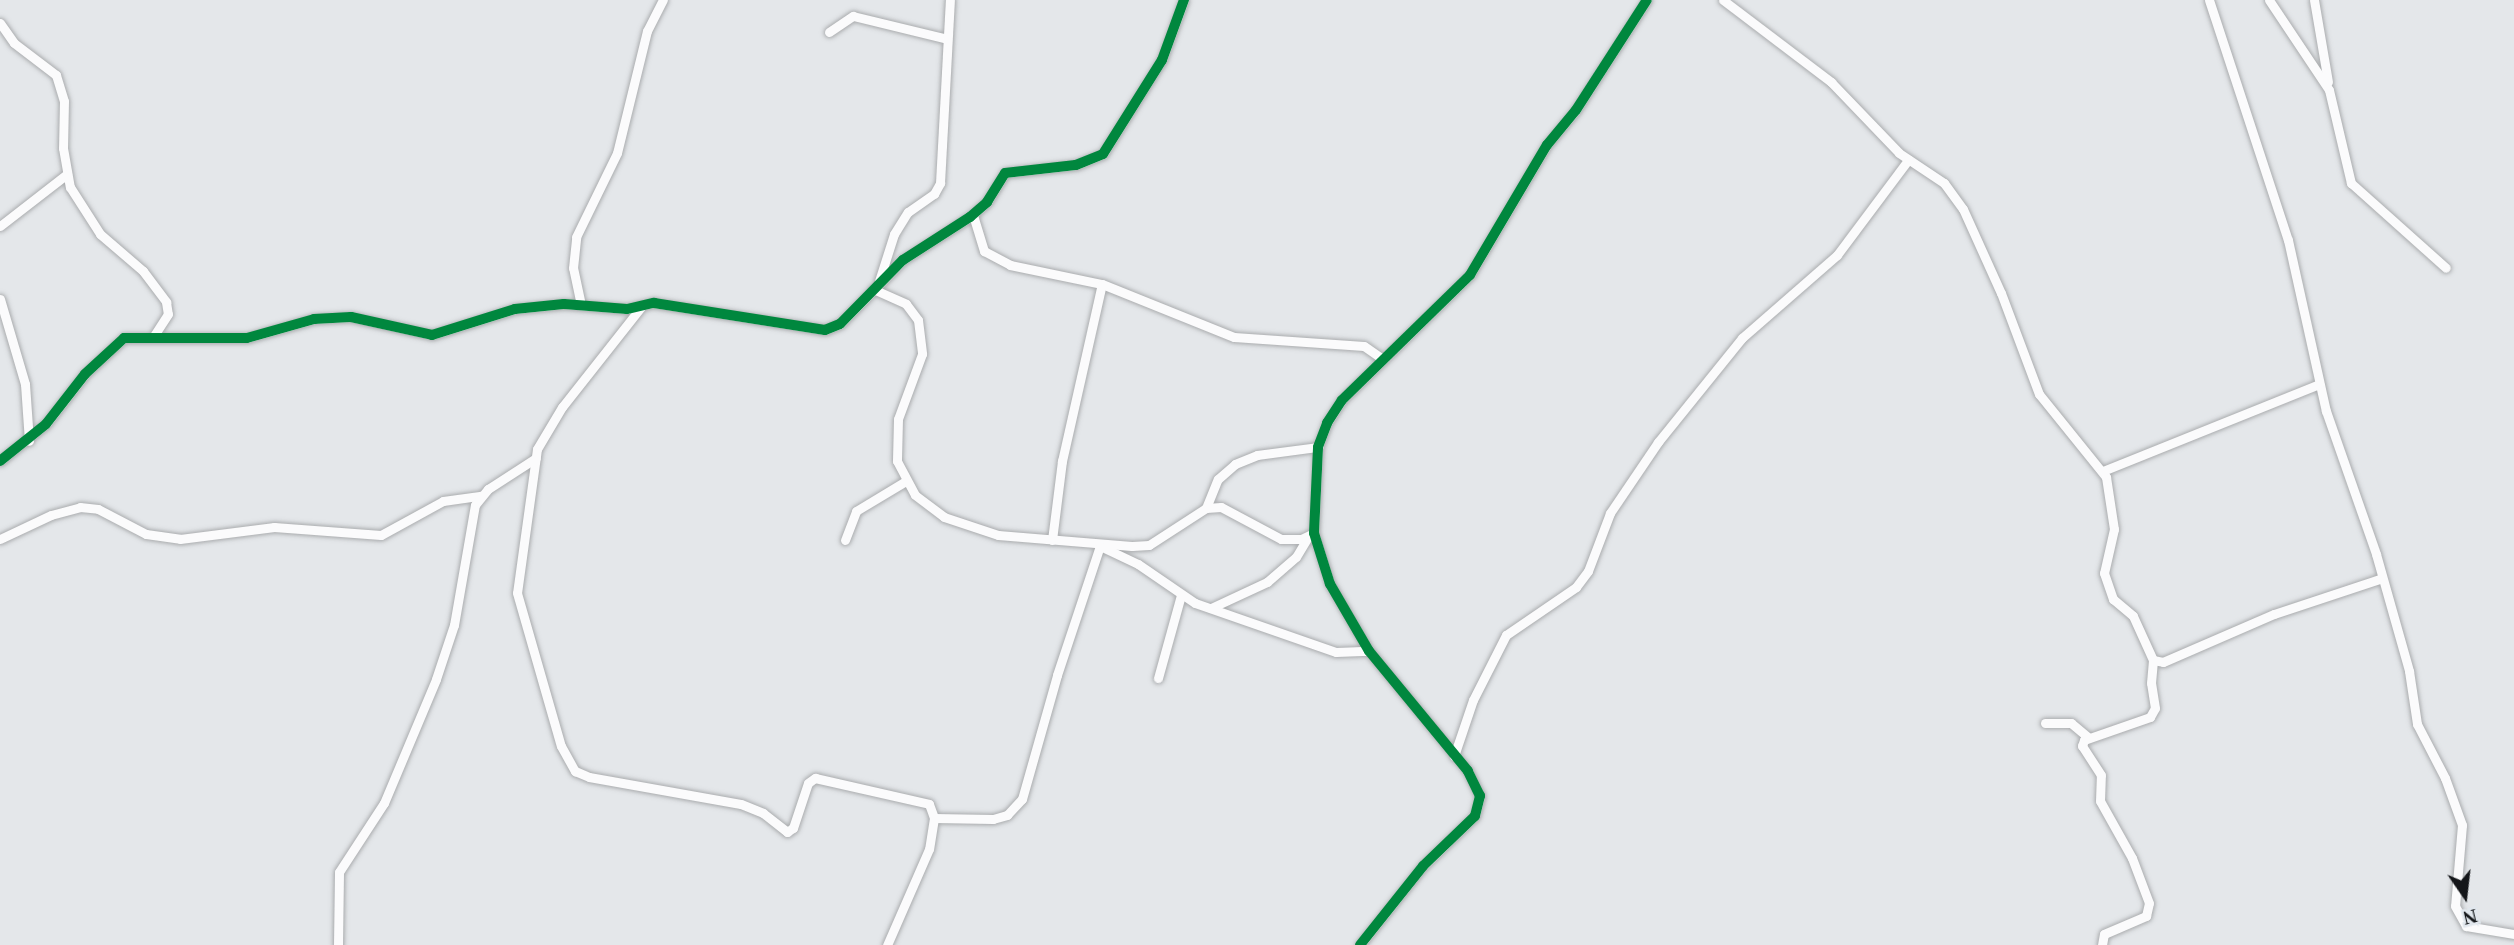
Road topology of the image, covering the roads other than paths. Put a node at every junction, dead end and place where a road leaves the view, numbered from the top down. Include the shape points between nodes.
1 (663, 0) edge
2 (950, 0) edge
3 (1184, 0) edge
4 (1647, 0) edge
5 (1723, 0) edge
6 (2209, 0) edge
7 (2269, 0) edge
8 (2314, 0) edge
9 (0, 23) edge
10 (829, 32) dead end
11 (947, 38) junction
12 (2329, 90) junction
13 (1908, 160) junction
14 (67, 174) junction
15 (973, 215) junction
16 (0, 226) edge
17 (2446, 268) dead end
18 (1102, 284) junction
19 (876, 286) junction
20 (0, 299) edge
21 (582, 305) junction
22 (641, 307) junction
23 (153, 337) junction
24 (1381, 358) junction
25 (2319, 384) junction
26 (29, 441) junction
27 (1318, 447) junction
28 (536, 458) junction
29 (0, 461) edge
30 (2103, 471) junction
31 (904, 482) junction
32 (480, 496) junction
33 (1206, 508) junction
34 (1311, 535) junction
35 (0, 539) edge
36 (845, 540) dead end
37 (1052, 540) junction
38 (1100, 546) junction
39 (2380, 579) junction
40 (1181, 595) junction
41 (1211, 608) junction
42 (1368, 651) junction
43 (2154, 660) junction
44 (1158, 678) dead end
45 (2045, 723) dead end
46 (2089, 738) junction
47 (1454, 755) junction
48 (934, 818) junction
49 (2514, 934) edge
50 (338, 945) edge
51 (887, 945) edge
52 (1360, 945) edge
53 (2102, 945) edge

1 - 21 street via 647,31 617,153 576,237 573,268
2 - 11 street
3 - 15 street via 1162,60 1103,154 1076,165 1011,170 998,179 992,196
4 - 24 street via 1576,110 1547,145 1470,275
5 - 13 street via 1831,82
6 - 25 street via 2288,240
7 - 12 street
8 - 12 street
9 - 14 street via 14,43 57,75 64,101
10 - 11 street via 842,19 860,16
11 - 19 street via 940,183 934,194 908,212 894,234
12 - 17 street via 2351,183
13 - 30 street via 1934,174 1963,209 1983,246 2039,394
13 - 47 street via 1837,255 1742,338 1658,442 1611,513 1588,571 1576,587 1506,635 1473,700
14 - 16 street
14 - 23 street via 88,219 143,271 166,302 168,314
15 - 18 street via 984,251 994,258
15 - 19 street via 903,260
18 - 24 street via 1234,337 1364,346
18 - 37 street via 1062,461
19 - 22 street via 840,324 825,330 670,303
19 - 31 street via 906,304 918,320 924,342 898,419 897,461
20 - 26 street via 25,384
21 - 22 street
21 - 23 street via 504,312 432,335 351,317 314,319 247,338
22 - 28 street via 555,417
23 - 26 street via 119,342
24 - 27 street via 1334,411
25 - 30 street
25 - 39 street via 2368,527
26 - 29 street
27 - 33 street via 1257,455 1236,464 1218,478
27 - 34 street
28 - 32 street
28 - 48 street via 517,593 561,746 575,771 741,804 787,832 793,828 808,783 815,778 912,797 929,804
30 - 43 street via 2114,529 2104,573 2113,599 2133,616
31 - 36 street via 856,510
31 - 37 street via 928,506 960,524 998,535
32 - 35 street via 443,501 381,535 274,527 180,539 146,534 107,512 80,507 51,514
32 - 50 street via 471,520 454,625 436,679 384,803 339,872
33 - 34 street via 1228,510 1281,539
33 - 38 street via 1149,545
34 - 41 street via 1297,557 1267,582
34 - 42 street via 1330,584
37 - 38 street
38 - 40 street via 1138,564
38 - 48 street via 1022,799 1007,815 993,819
39 - 43 street via 2274,614 2163,662
39 - 49 street via 2409,671 2423,741 2445,778 2462,825 2455,906 2459,920 2466,926
40 - 41 street
40 - 44 street
41 - 42 street via 1336,652
42 - 47 street
43 - 46 street via 2155,708 2150,717
45 - 46 street via 2071,723
46 - 53 street via 2082,746 2103,780 2100,801 2132,858 2150,911 2137,922 2104,934
47 - 52 street via 1476,783 1480,796 1475,816 1423,866
48 - 51 street via 924,866

